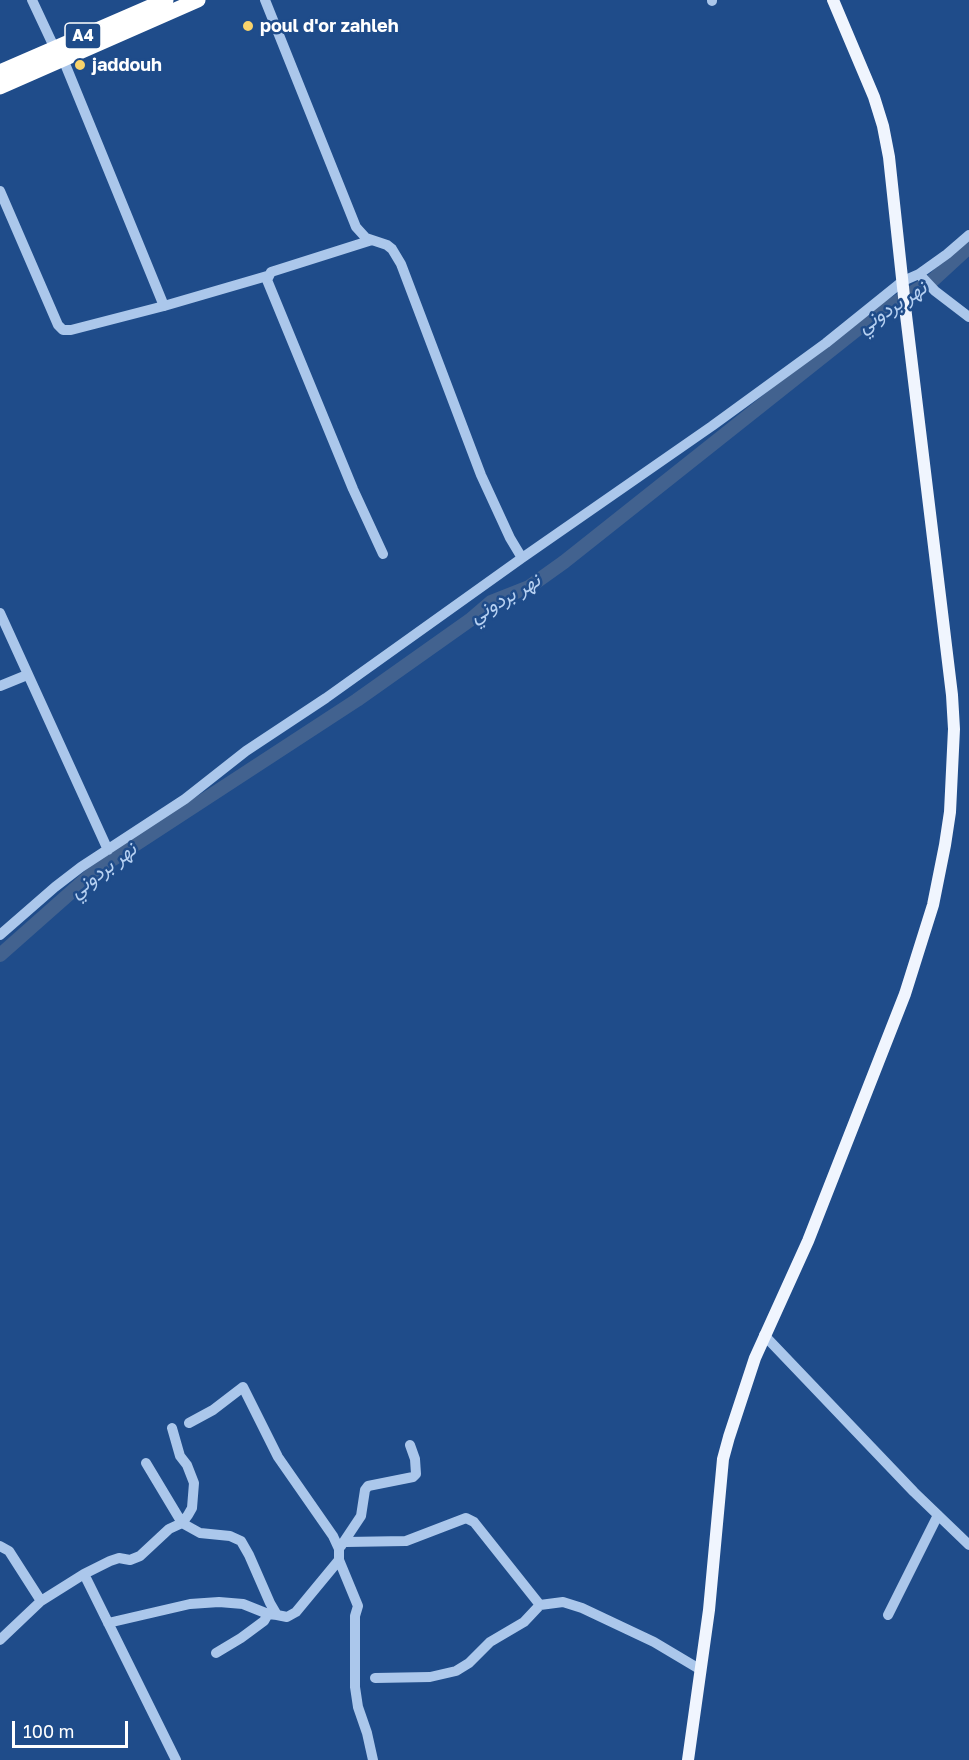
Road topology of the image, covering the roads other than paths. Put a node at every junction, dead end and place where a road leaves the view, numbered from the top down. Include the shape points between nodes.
1 (32, 0) edge
2 (166, 0) edge
3 (198, 0) edge
4 (265, 0) edge
5 (833, 0) edge
6 (59, 54) junction
7 (0, 72) edge
8 (0, 87) edge
9 (0, 191) edge
10 (969, 235) edge
11 (372, 240) junction
12 (267, 276) junction
13 (922, 278) junction
14 (904, 285) junction
15 (164, 306) junction
16 (969, 317) edge
17 (383, 554) dead end
18 (522, 558) junction
19 (0, 613) edge
20 (27, 675) junction
21 (0, 686) edge
22 (108, 850) junction
23 (0, 935) edge
24 (764, 1335) junction
25 (189, 1423) dead end
26 (172, 1428) dead end
27 (410, 1445) dead end
28 (146, 1463) dead end
29 (938, 1515) junction
30 (182, 1523) junction
31 (969, 1545) edge
32 (0, 1546) edge
33 (341, 1550) junction
34 (84, 1574) junction
35 (41, 1601) junction
36 (540, 1605) junction
37 (272, 1614) junction
38 (888, 1615) dead end
39 (108, 1623) junction
40 (0, 1640) edge
41 (216, 1653) dead end
42 (701, 1671) junction
43 (375, 1678) dead end
44 (176, 1760) edge
45 (373, 1760) edge
46 (688, 1760) edge

1 - 6 street
2 - 6 highway, A4
3 - 6 highway, A4
4 - 11 street via 356,227
5 - 14 main road via 883,126
6 - 7 highway, A4
6 - 8 highway, A4
6 - 15 street
9 - 15 street via 63,330
10 - 13 street
11 - 12 street
11 - 18 street via 392,249 401,264 481,474
12 - 15 street
12 - 17 street
13 - 14 street
13 - 16 street
14 - 18 street via 712,426
14 - 24 main road via 952,695 952,775 945,845 933,905 904,994 808,1241
18 - 22 street
19 - 20 street
20 - 21 street
20 - 22 street
22 - 23 street via 55,887
24 - 29 street
24 - 42 main road via 737,1407 723,1459
25 - 33 street via 243,1387 278,1457
26 - 30 street via 194,1483 192,1508
27 - 33 street via 416,1474 364,1490 361,1516
28 - 30 street
29 - 31 street
29 - 38 street
30 - 34 street via 140,1556 130,1560 119,1558
30 - 37 street via 200,1533 241,1541
32 - 35 street via 9,1551
33 - 36 street via 406,1541 466,1518 474,1522
33 - 37 street via 296,1612 287,1617
33 - 45 street via 357,1606 355,1687
34 - 35 street
34 - 39 street
35 - 40 street
36 - 42 street via 563,1602 582,1608 654,1642
36 - 43 street via 524,1622 490,1642 456,1671 430,1677
37 - 39 street via 243,1604 219,1602 190,1604
37 - 41 street
39 - 44 street
42 - 46 main road

